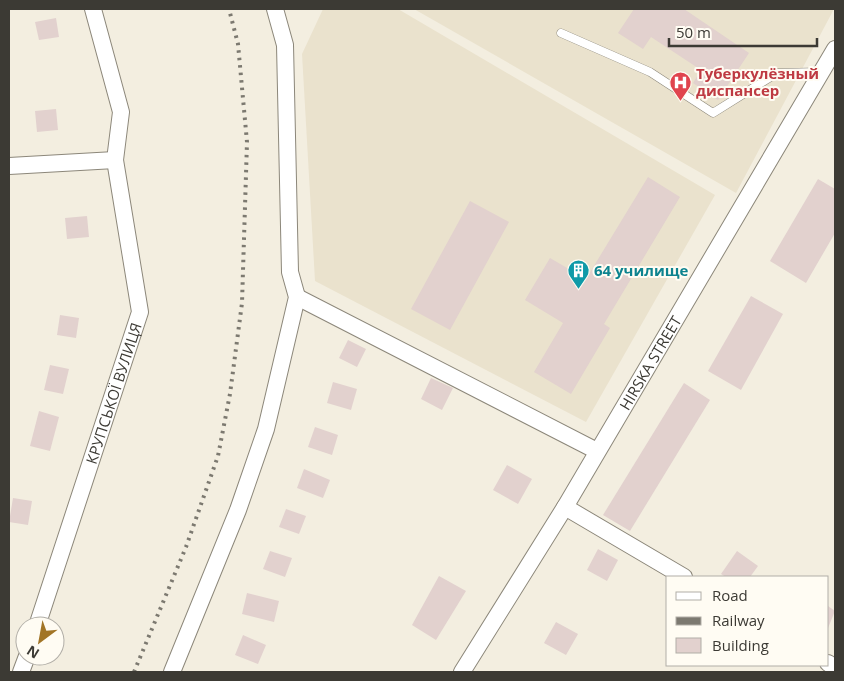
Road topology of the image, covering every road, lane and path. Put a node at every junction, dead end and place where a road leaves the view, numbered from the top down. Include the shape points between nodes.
1 (93, 9) edge
2 (275, 9) edge
3 (560, 33) dead end
4 (835, 49) edge
5 (822, 72) junction
6 (115, 160) junction
7 (9, 166) edge
8 (298, 297) junction
9 (597, 451) junction
10 (565, 507) junction
11 (682, 576) edge
12 (40, 616) edge
13 (172, 672) edge
14 (462, 672) edge

1 - 6 street, КРУПСЬКОЇ ВУЛИЦЯ via 121,112
2 - 8 street via 285,45 290,272
3 - 5 lane via 650,72 713,113 777,73
4 - 5 street, HIRSKA STREET
5 - 9 street, HIRSKA STREET
6 - 7 street
6 - 12 street, КРУПСЬКОЇ ВУЛИЦЯ via 140,312
8 - 9 street
8 - 13 street via 266,429 238,510
9 - 10 street, HIRSKA STREET
10 - 11 street
10 - 14 street, HIRSKA STREET

